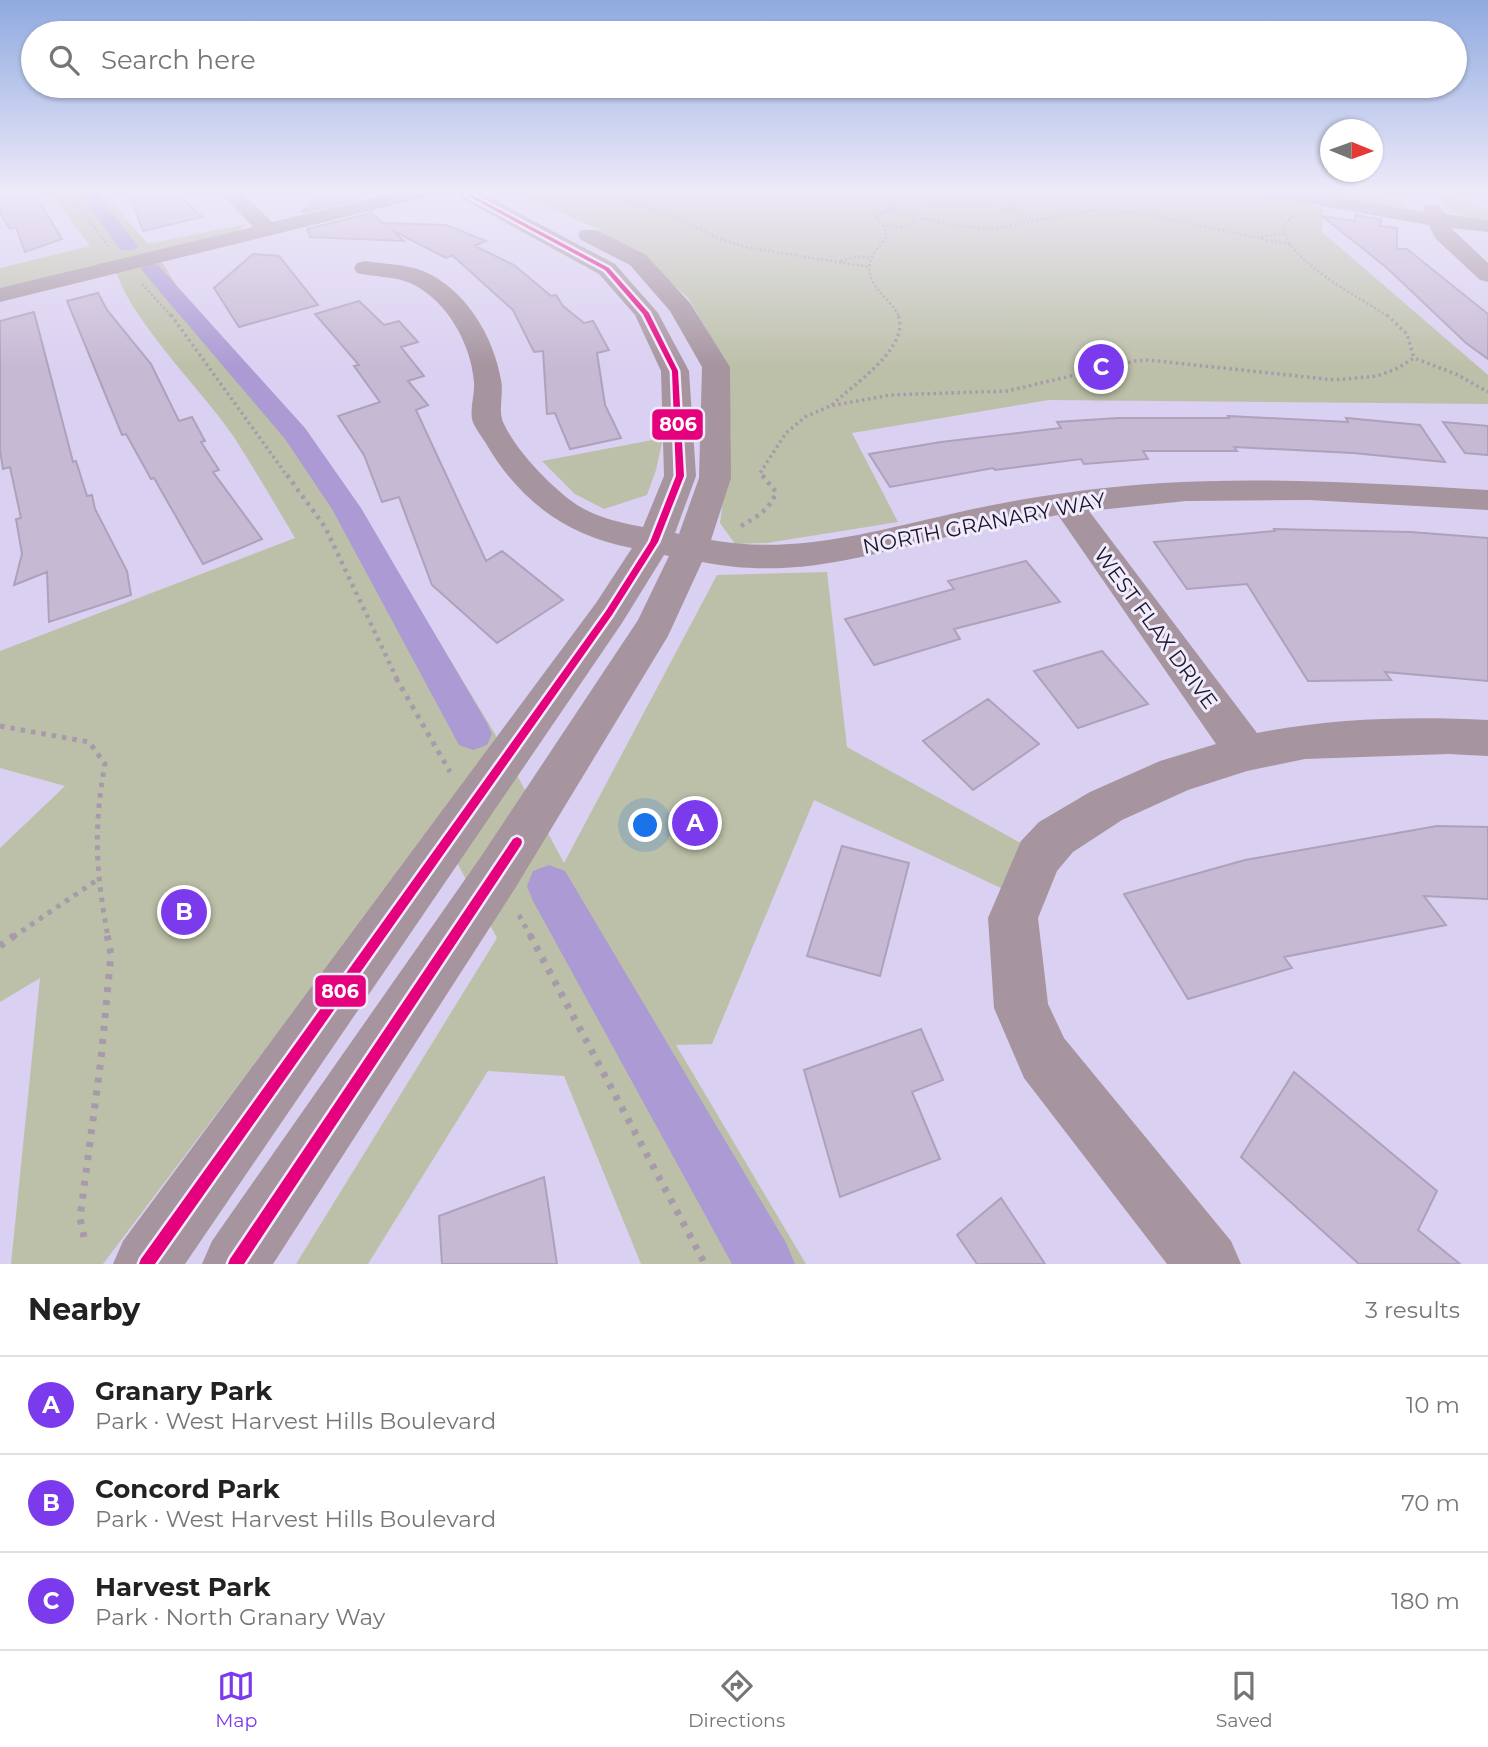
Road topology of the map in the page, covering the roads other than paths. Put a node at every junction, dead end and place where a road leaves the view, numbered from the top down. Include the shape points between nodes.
1 (186, 250) edge
2 (578, 250) edge
3 (1461, 250) edge
4 (365, 268) dead end
5 (1488, 275) edge
6 (0, 295) edge
7 (1488, 500) edge
8 (1066, 503) junction
9 (673, 545) junction
10 (1488, 737) edge
11 (1247, 753) junction
12 (146, 1264) edge
13 (235, 1264) edge
14 (1208, 1264) edge

1 - 6 street
2 - 9 street via 607,268 646,313 675,371 680,476
3 - 5 street
4 - 9 street, NORTH GRANARY WAY via 415,276 443,293 481,350 487,420 516,467 566,513 611,533
7 - 8 street, NORTH GRANARY WAY via 1228,489
8 - 9 street, NORTH GRANARY WAY via 838,552 752,557
8 - 11 street, WEST FLAX DRIVE
9 - 12 street via 609,613
9 - 13 street via 654,626 497,874
10 - 11 street via 1305,741
11 - 14 street via 1176,775 1080,820 1038,857 1013,918 1021,1008 1044,1058

